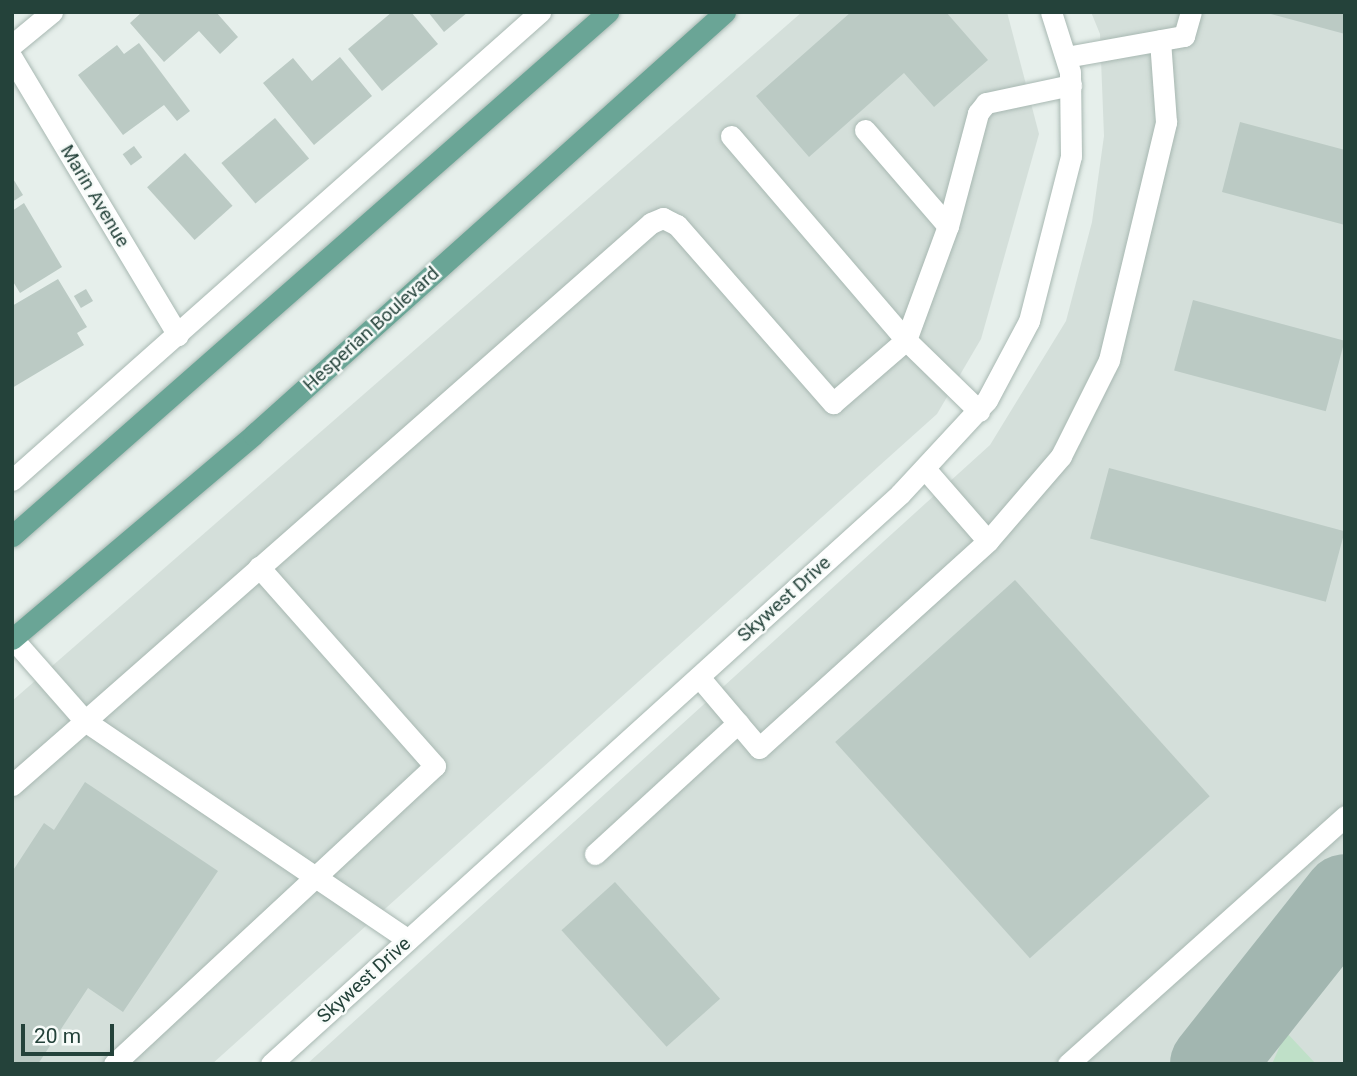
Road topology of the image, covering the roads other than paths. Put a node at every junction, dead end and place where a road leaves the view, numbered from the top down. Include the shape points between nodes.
1 (52, 12) edge
2 (540, 12) edge
3 (608, 12) edge
4 (724, 12) edge
5 (1051, 12) edge
6 (1191, 12) edge
7 (1160, 40) junction
8 (12, 45) edge
9 (1066, 57) junction
10 (12, 58) edge
11 (1071, 85) junction
12 (865, 130) dead end
13 (731, 136) dead end
14 (948, 226) junction
15 (178, 335) junction
16 (906, 340) junction
17 (979, 411) junction
18 (926, 470) junction
19 (12, 480) edge
20 (12, 536) edge
21 (988, 541) junction
22 (259, 567) junction
23 (12, 639) edge
24 (699, 677) junction
25 (85, 721) junction
26 (738, 723) junction
27 (12, 785) edge
28 (1345, 816) edge
29 (595, 853) dead end
30 (316, 878) junction
31 (408, 940) junction
32 (114, 1064) edge
33 (271, 1064) edge
34 (1068, 1064) edge

1 - 8 street
2 - 15 street
3 - 20 main road
4 - 23 main road, Hesperian Boulevard via 253,435
5 - 9 street, Skywest Drive
6 - 7 street via 1184,36
7 - 9 street
7 - 21 street via 1166,122 1110,359 1060,456
9 - 11 street, Skywest Drive
10 - 15 street, Marin Avenue
11 - 14 street via 986,103
11 - 17 street, Skywest Drive via 1072,156 1044,270 1011,361
12 - 14 street
13 - 16 street
14 - 16 street
15 - 19 street
16 - 17 street
16 - 22 street via 833,403 677,225 663,219 652,223
17 - 18 street, Skywest Drive
18 - 21 street
18 - 24 street, Skywest Drive
21 - 26 street via 759,747
22 - 25 street
22 - 30 street via 435,766
23 - 25 street
24 - 26 street
24 - 31 street, Skywest Drive
25 - 27 street
25 - 30 street
26 - 29 street
28 - 34 street
30 - 31 street
30 - 32 street
31 - 33 street, Skywest Drive

